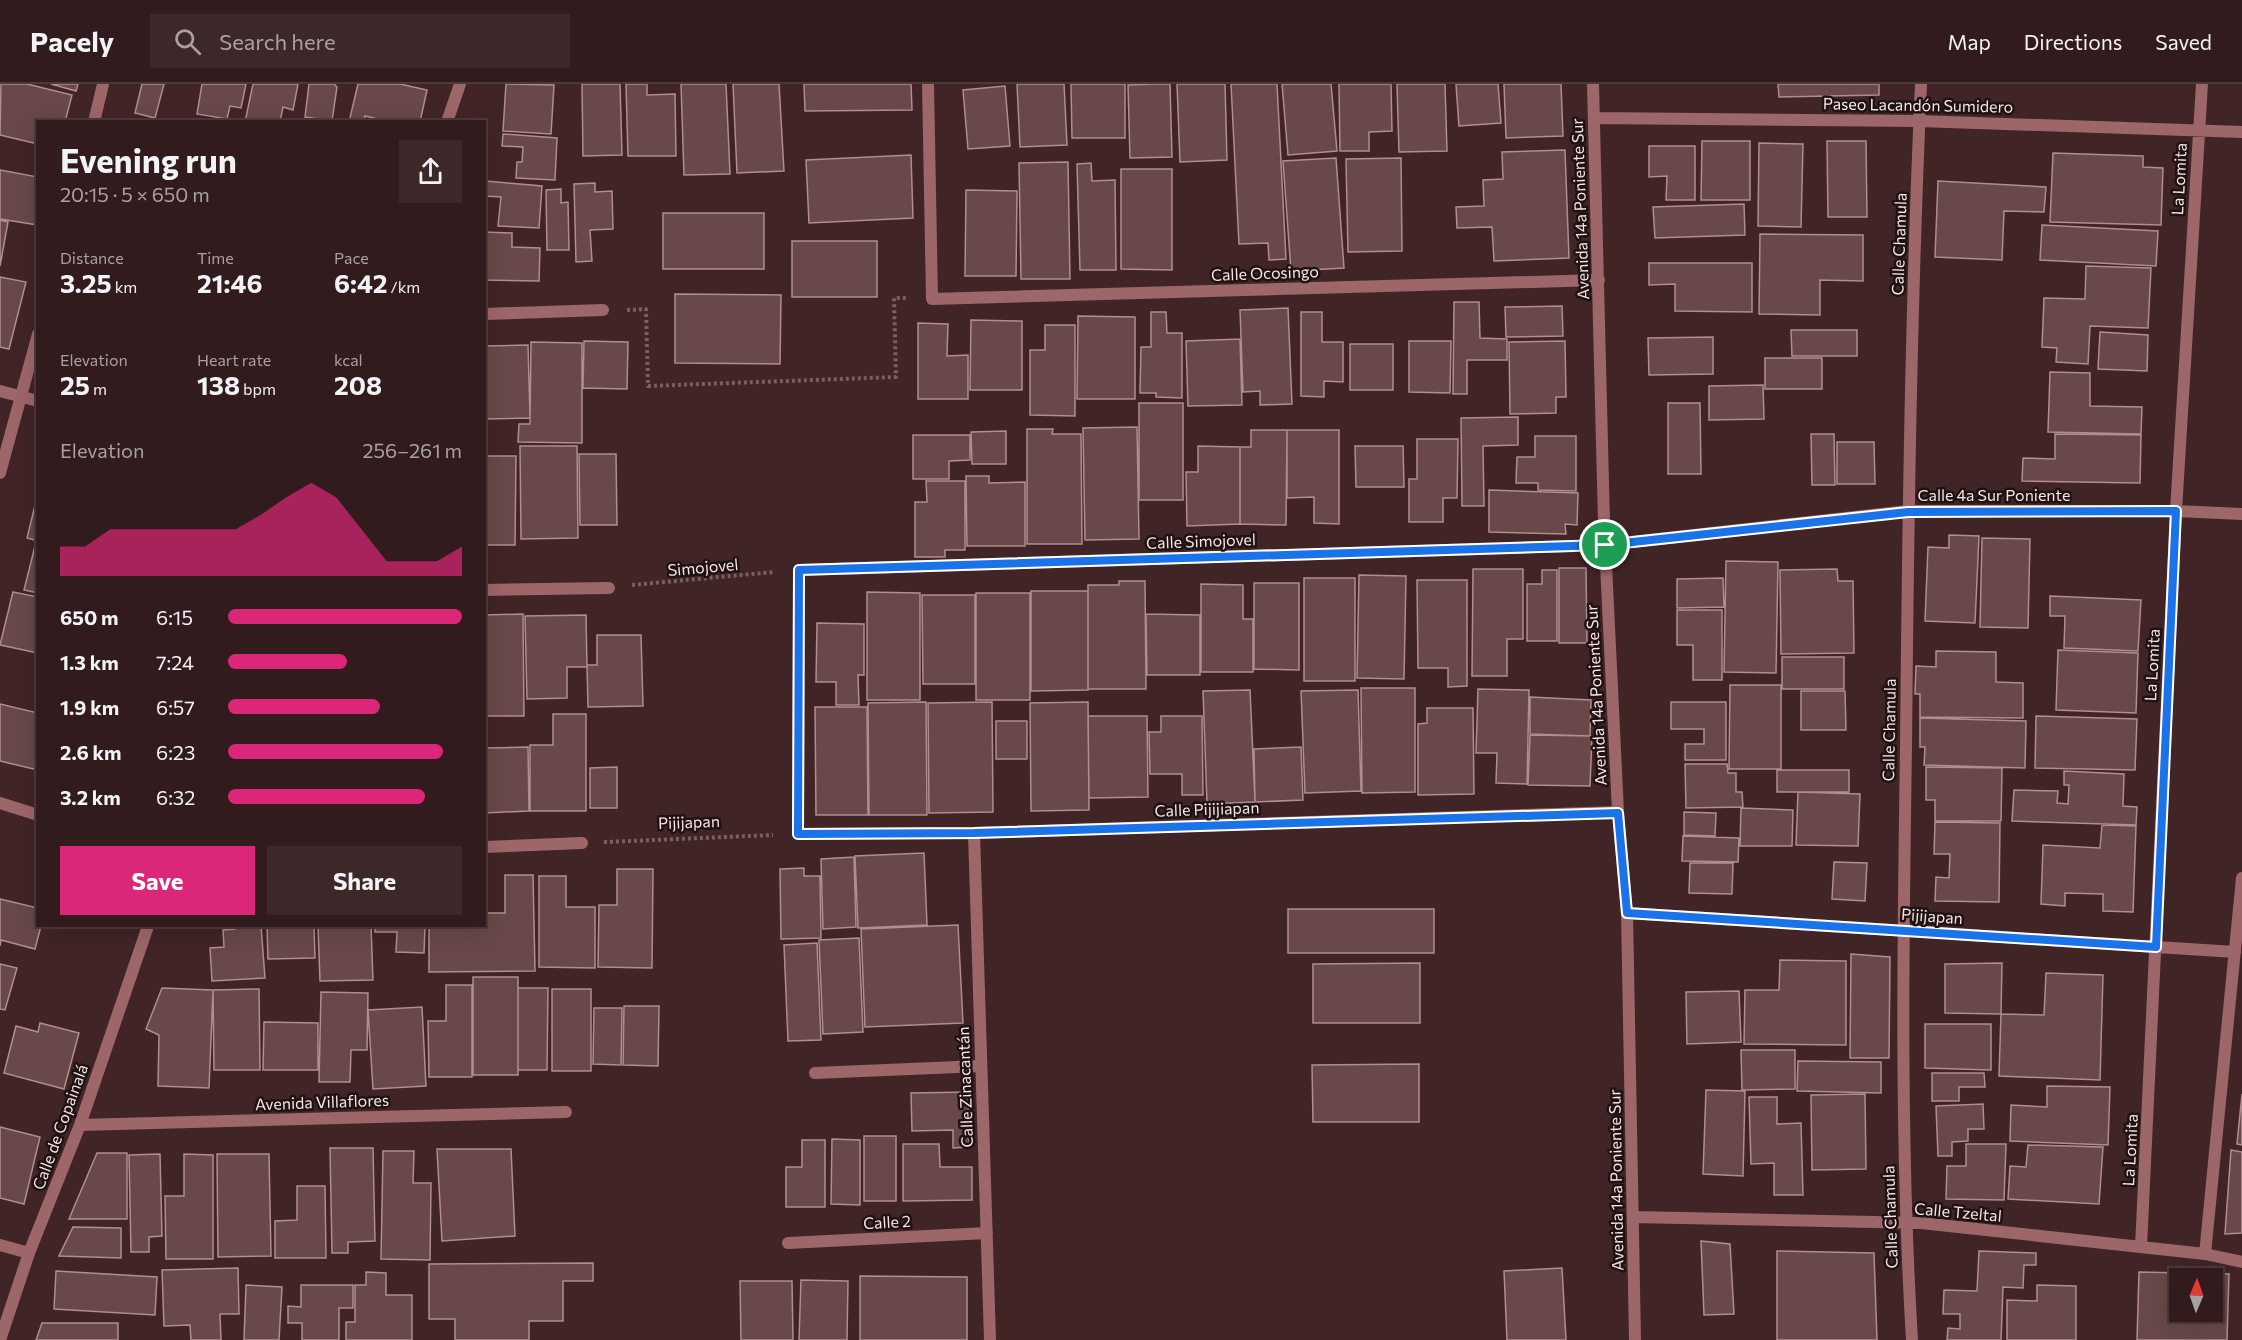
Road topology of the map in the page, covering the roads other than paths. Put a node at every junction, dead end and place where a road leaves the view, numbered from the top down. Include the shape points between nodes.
1 (104, 84) edge
2 (460, 84) edge
3 (928, 84) edge
4 (1593, 84) edge
5 (1921, 84) edge
6 (2202, 84) edge
7 (1594, 118) junction
8 (95, 120) edge
9 (448, 120) edge
10 (1919, 121) junction
11 (2198, 129) junction
12 (2242, 132) edge
13 (1599, 280) junction
14 (603, 310) road end
15 (486, 314) edge
16 (36, 341) edge
17 (0, 391) edge
18 (21, 396) junction
19 (36, 400) edge
20 (0, 473) edge
21 (2176, 511) junction
22 (1908, 512) junction
23 (2242, 514) edge
24 (1605, 545) junction
25 (609, 588) road end
26 (486, 590) edge
27 (0, 803) edge
28 (1618, 813) junction
29 (36, 815) edge
30 (974, 833) junction
31 (798, 834) joint
32 (582, 843) road end
33 (486, 847) edge
34 (2242, 878) edge
35 (1627, 913) junction
36 (148, 927) edge
37 (1904, 930) junction
38 (2156, 947) junction
39 (2235, 952) junction
40 (981, 1066) junction
41 (815, 1073) dead end
42 (566, 1112) dead end
43 (80, 1125) junction
44 (1633, 1217) junction
45 (1905, 1223) junction
46 (987, 1233) junction
47 (788, 1243) dead end
48 (0, 1245) edge
49 (2141, 1247) junction
50 (29, 1254) junction
51 (2205, 1254) junction
52 (2242, 1262) edge
53 (0, 1340) edge
54 (990, 1340) edge
55 (1635, 1340) edge
56 (1912, 1340) edge

1 - 8 street
2 - 9 street
3 - 13 street, Calle Ocosingo via 932,299
4 - 7 street, Avenida 14a Poniente Sur
5 - 10 street, Calle Chamula
6 - 11 street, La Lomita
7 - 10 street, Paseo Lacandón Sumidero
7 - 13 street, Avenida 14a Poniente Sur
10 - 11 street, Paseo Lacandón Sumidero
10 - 22 street, Calle Chamula
11 - 12 street, Paseo Lacandón Sumidero
11 - 21 street, La Lomita
13 - 24 street, Avenida 14a Poniente Sur
14 - 15 street
16 - 18 street
17 - 18 street
18 - 19 street
18 - 20 street
21 - 22 street, Calle 4a Sur Poniente
21 - 23 street, Calle 4a Sur Poniente
21 - 38 street, La Lomita
22 - 24 street, Calle 4a Sur Poniente
22 - 37 street, Calle Chamula
24 - 28 street, Avenida 14a Poniente Sur
24 - 31 street, Calle Simojovel via 799,570
25 - 26 street
27 - 29 street
28 - 30 street, Calle Pijijiapan
28 - 35 street, Avenida 14a Poniente Sur
30 - 31 street, Calle Pijijiapan
30 - 40 street, Calle Zinacantán
32 - 33 street
34 - 39 street
35 - 37 street, Pijijapan
35 - 44 street, Avenida 14a Poniente Sur
36 - 43 street, Calle de Copainalá
37 - 38 street, Pijijapan
37 - 45 street, Calle Chamula
38 - 39 street, Pijijapan
38 - 49 street, La Lomita
39 - 51 street
40 - 41 street
40 - 46 street, Calle Zinacantán
42 - 43 street, Avenida Villaflores
43 - 50 street, Calle de Copainalá
44 - 45 street, Calle Tzeltal
44 - 55 street, Avenida 14a Poniente Sur
45 - 49 street, Calle Tzeltal
45 - 56 street, Calle Chamula
46 - 47 street, Calle 2
46 - 54 street, Calle Zinacantán
48 - 50 street
49 - 51 street, Calle Tzeltal
50 - 53 street, Calle de Copainalá
51 - 52 street, Calle Tzeltal

